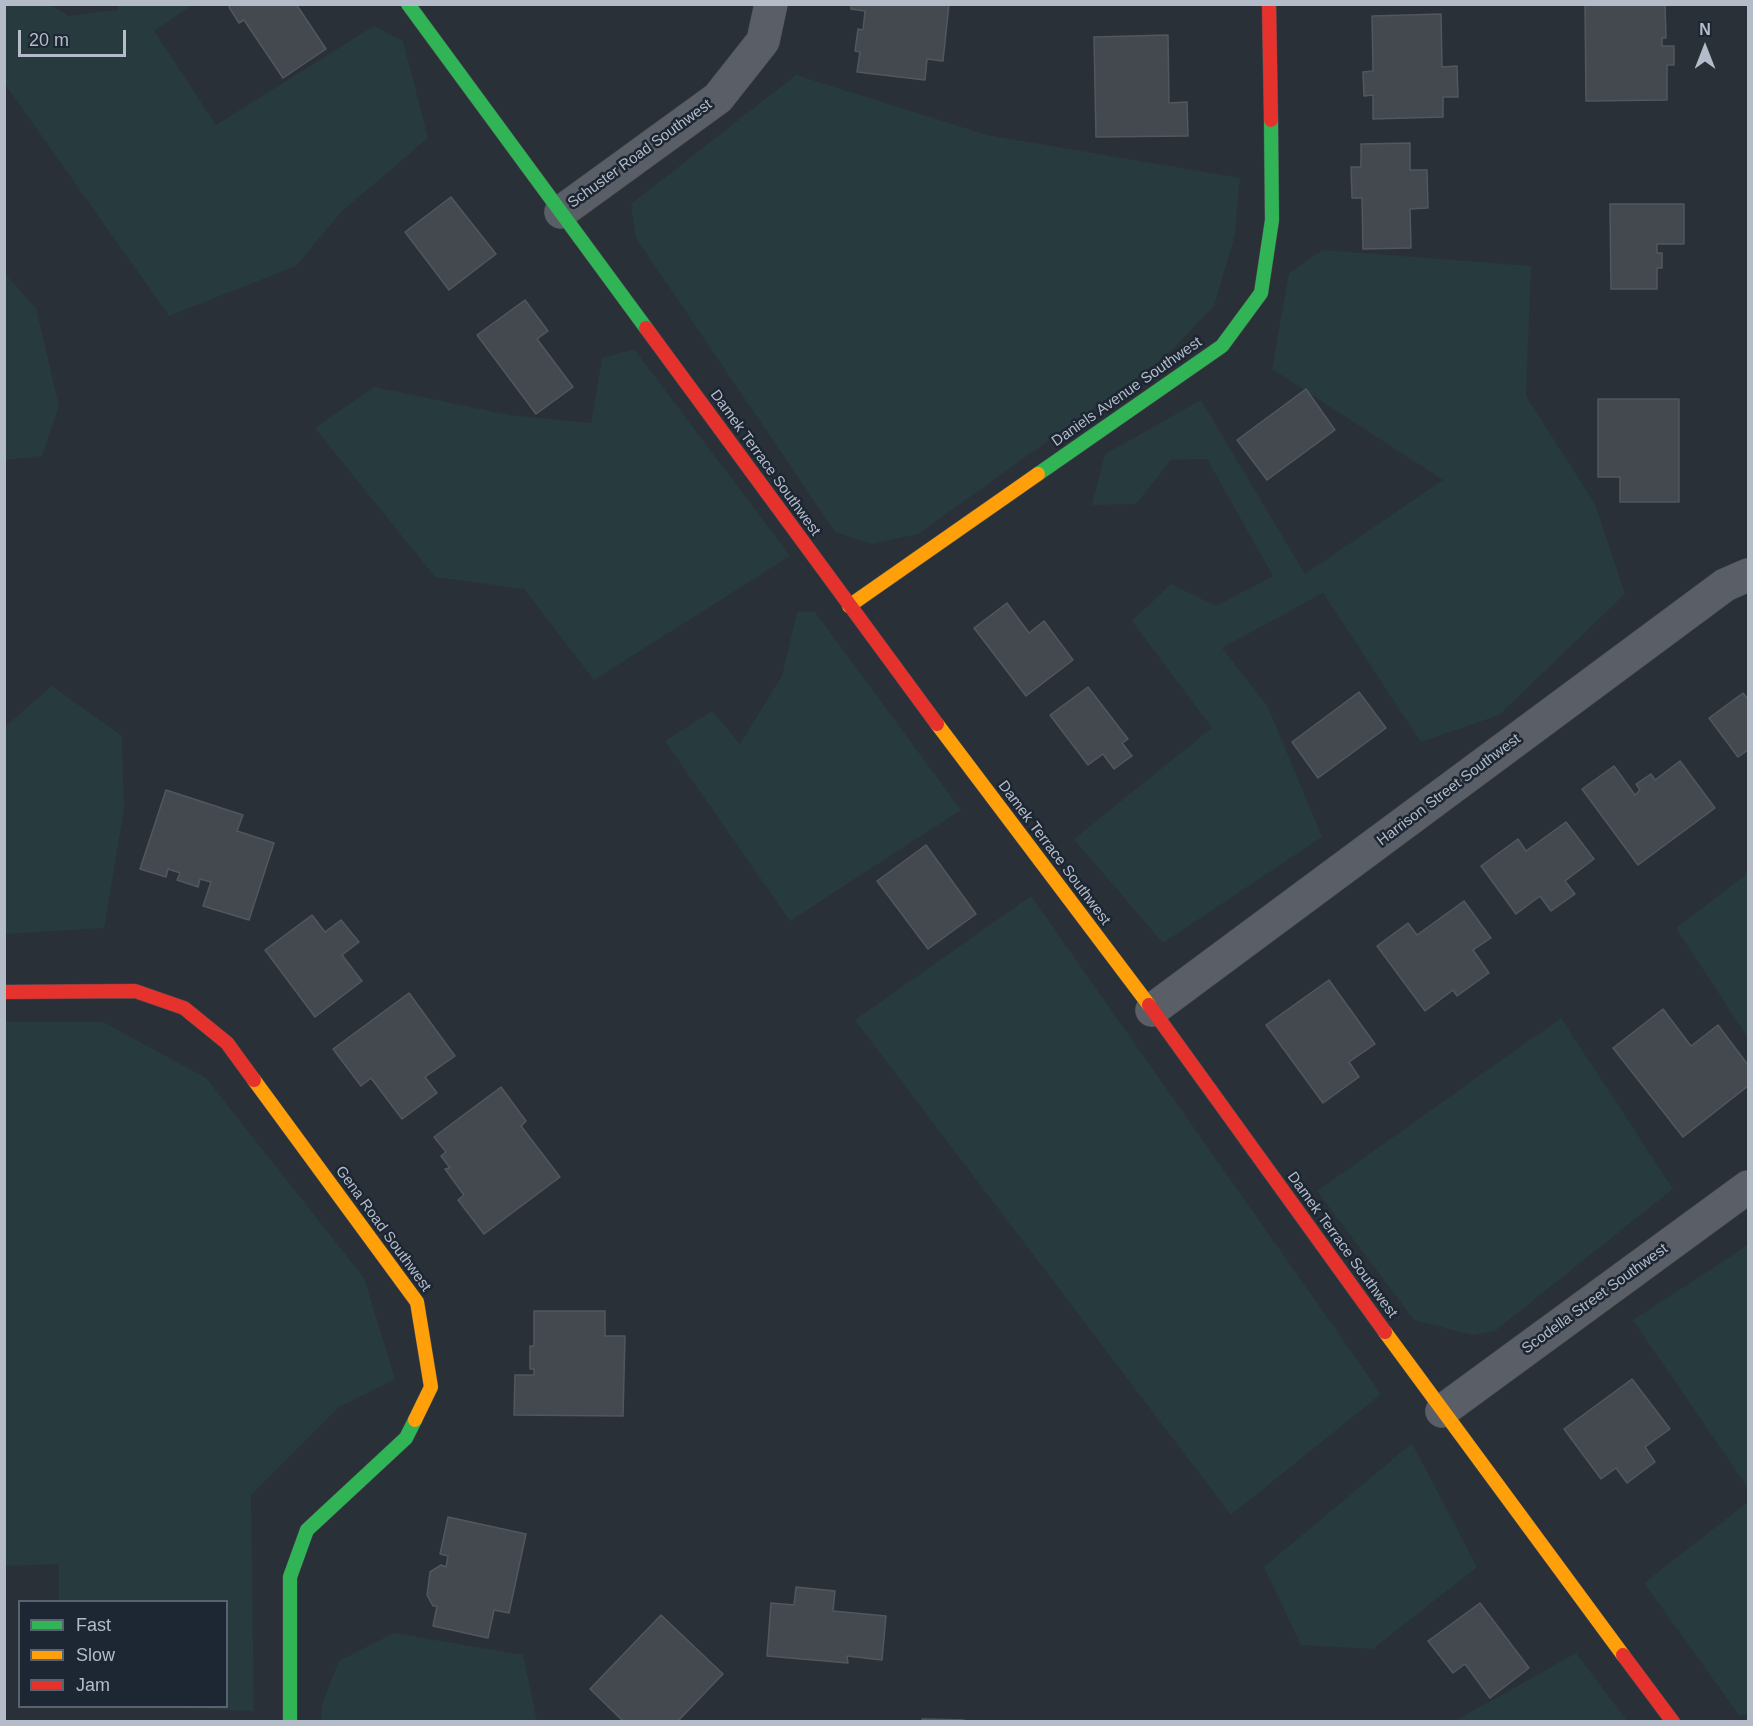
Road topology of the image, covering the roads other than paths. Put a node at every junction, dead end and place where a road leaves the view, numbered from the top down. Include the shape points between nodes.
1 (408, 4) edge
2 (771, 4) edge
3 (1269, 4) edge
4 (561, 212) junction
5 (1749, 575) edge
6 (849, 606) junction
7 (4, 992) edge
8 (1152, 1010) junction
9 (1749, 1187) edge
10 (1442, 1411) junction
11 (290, 1722) edge
12 (1673, 1722) edge

1 - 4 street, Damek Terrace Southwest
2 - 4 street, Schuster Road Southwest via 763,41 718,98
3 - 6 street, Daniels Avenue Southwest via 1272,220 1261,294 1222,346
4 - 6 street, Damek Terrace Southwest
5 - 8 street, Harrison Street Southwest via 1725,585
6 - 8 street, Damek Terrace Southwest
7 - 11 street, Gena Road Southwest via 135,991 184,1008 227,1042 417,1302 431,1387 406,1438 307,1530 290,1577
8 - 10 street, Damek Terrace Southwest
9 - 10 street, Scodella Street Southwest
10 - 12 street, Damek Terrace Southwest

